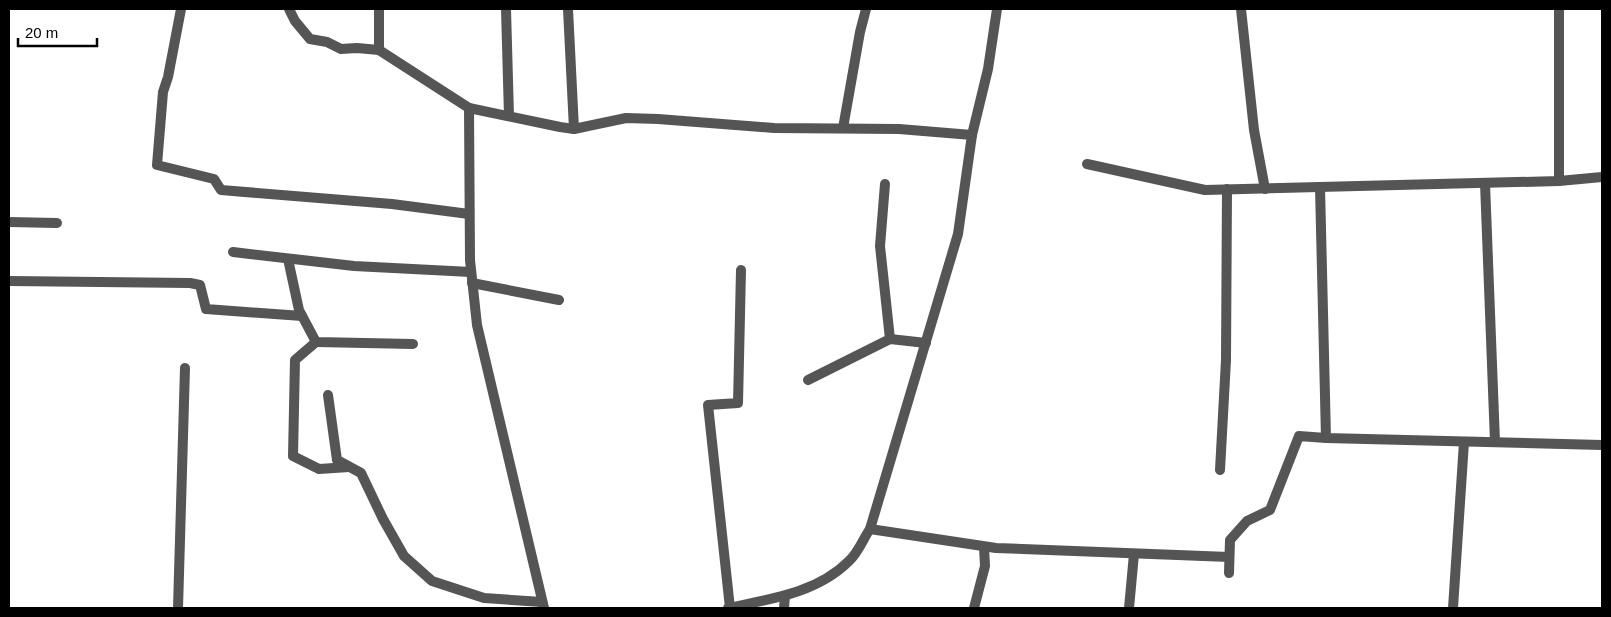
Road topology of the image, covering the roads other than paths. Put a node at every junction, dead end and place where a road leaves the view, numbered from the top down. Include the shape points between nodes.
1 (181, 9) edge
2 (290, 9) edge
3 (379, 9) edge
4 (506, 9) edge
5 (568, 9) edge
6 (866, 9) edge
7 (996, 9) edge
8 (1241, 9) edge
9 (1559, 9) edge
10 (379, 50) junction
11 (469, 108) junction
12 (509, 116) junction
13 (844, 128) junction
14 (574, 129) junction
15 (972, 135) junction
16 (1087, 164) dead end
17 (1602, 177) edge
18 (1559, 181) junction
19 (1486, 183) junction
20 (885, 184) dead end
21 (1320, 187) junction
22 (1264, 189) junction
23 (1227, 190) junction
24 (469, 214) junction
25 (9, 222) edge
26 (57, 223) dead end
27 (233, 252) dead end
28 (288, 259) junction
29 (741, 270) dead end
30 (471, 272) junction
31 (9, 281) edge
32 (472, 283) junction
33 (559, 300) dead end
34 (302, 316) junction
35 (890, 339) junction
36 (316, 342) junction
37 (926, 343) junction
38 (413, 344) dead end
39 (185, 368) dead end
40 (808, 380) dead end
41 (328, 395) dead end
42 (1326, 438) junction
43 (1464, 442) junction
44 (1495, 442) junction
45 (1602, 445) edge
46 (350, 467) junction
47 (1220, 470) dead end
48 (870, 529) junction
49 (984, 546) junction
50 (1134, 554) junction
51 (1229, 557) junction
52 (1229, 573) dead end
53 (785, 596) junction
54 (543, 605) edge
55 (178, 608) edge
56 (729, 608) edge
57 (784, 608) edge
58 (974, 608) edge
59 (1129, 608) edge
60 (1453, 608) edge

1 - 24 street via 163,92 157,165 214,179 221,190 392,204
2 - 10 street via 310,39 341,49
3 - 10 street
4 - 12 street
5 - 14 street
6 - 13 street
7 - 15 street via 988,69
8 - 22 street
9 - 18 street
10 - 11 street
11 - 12 street
11 - 24 street
12 - 14 street
13 - 14 street via 774,128 626,118
13 - 15 street
15 - 37 street via 958,234
16 - 23 street via 1205,190
17 - 18 street
18 - 19 street
19 - 21 street
19 - 44 street
20 - 35 street via 880,246
21 - 22 street
21 - 42 street
22 - 23 street
23 - 47 street via 1226,360
24 - 30 street
25 - 26 street
27 - 28 street
28 - 30 street
28 - 34 street
29 - 56 street via 738,403 708,405
30 - 32 street
31 - 34 street via 190,283 200,285 206,310
32 - 33 street
32 - 54 street via 477,325
34 - 36 street
35 - 37 street
35 - 40 street
36 - 38 street
36 - 46 street via 295,360 293,456 319,469
37 - 48 street
39 - 55 street
41 - 46 street via 337,460
42 - 43 street
42 - 51 street via 1299,436 1270,510 1247,521 1230,540
43 - 44 street
43 - 60 street
44 - 45 street
46 - 54 street via 361,474 404,556 432,581 484,598
48 - 49 street
48 - 53 street via 850,560 833,574 810,588
49 - 50 street
49 - 58 street via 985,566
50 - 51 street
50 - 59 street
51 - 52 street
53 - 56 street
53 - 57 street

